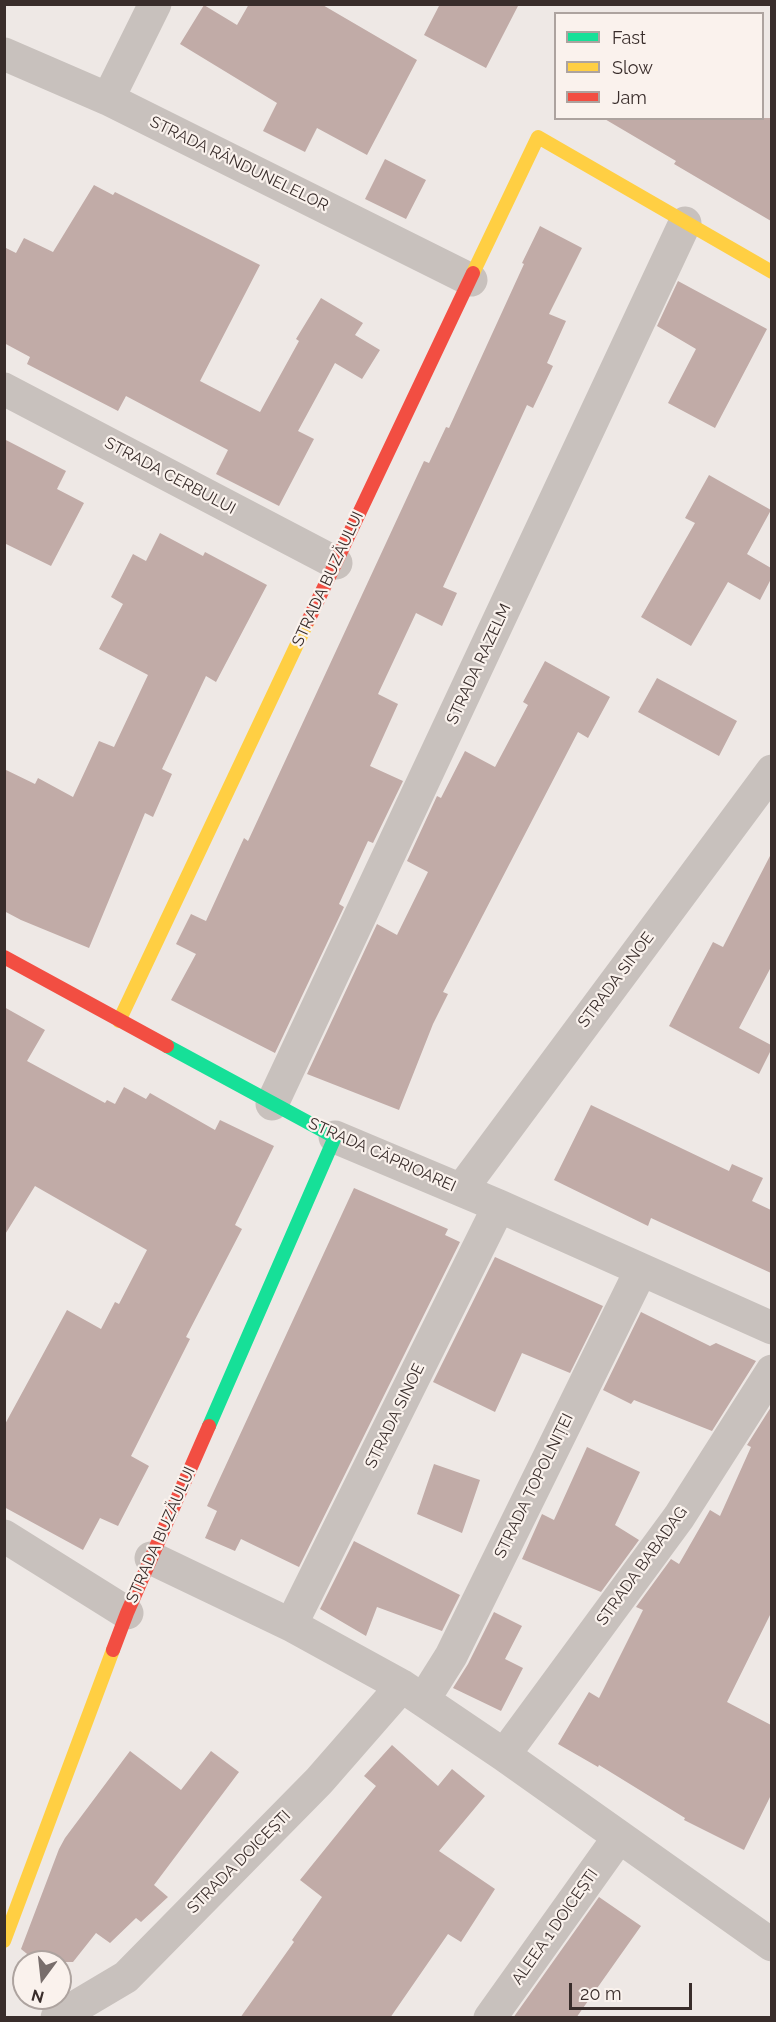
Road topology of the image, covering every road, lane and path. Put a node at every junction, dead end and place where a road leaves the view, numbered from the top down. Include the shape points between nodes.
1 (155, 4) edge
2 (4, 54) edge
3 (108, 99) junction
4 (685, 224) junction
5 (771, 272) edge
6 (471, 280) junction
7 (4, 389) edge
8 (336, 563) junction
9 (771, 771) edge
10 (4, 957) edge
11 (118, 1021) junction
12 (272, 1104) junction
13 (335, 1137) junction
14 (461, 1190) junction
15 (499, 1206) junction
16 (641, 1270) junction
17 (771, 1328) edge
18 (771, 1371) edge
19 (4, 1536) edge
20 (151, 1558) junction
21 (127, 1613) junction
22 (291, 1625) junction
23 (413, 1692) junction
24 (504, 1755) junction
25 (619, 1837) junction
26 (4, 1941) edge
27 (771, 1945) edge
28 (57, 2018) edge
29 (490, 2018) edge

1 - 3 street
2 - 3 street, STRADA RÂNDUNELELOR
3 - 6 street, STRADA RÂNDUNELELOR
4 - 5 street
4 - 6 street, STRADA BUZĂULUI via 538,137
4 - 12 street, STRADA RAZELM
6 - 8 street, STRADA BUZĂULUI
7 - 8 street, STRADA CERBULUI
8 - 11 street, STRADA BUZĂULUI
9 - 14 street, STRADA SINOE
10 - 11 street, STRADA CĂPRIOAREI
11 - 12 street, STRADA CĂPRIOAREI
12 - 13 street, STRADA CĂPRIOAREI
13 - 14 street, STRADA CĂPRIOAREI
13 - 20 street, STRADA BUZĂULUI
14 - 15 street, STRADA CĂPRIOAREI
15 - 16 street, STRADA CĂPRIOAREI
15 - 22 street, STRADA SINOE
16 - 17 street, STRADA CĂPRIOAREI
16 - 23 street, STRADA TOPOLNIȚEI via 456,1645
18 - 24 street, STRADA BABADAG via 679,1517
19 - 21 street
20 - 21 street, STRADA BUZĂULUI
20 - 22 street
21 - 26 street, STRADA BUZĂULUI
22 - 23 street
23 - 24 street
23 - 28 street, STRADA DOICEȘTI via 319,1781 126,1977
24 - 25 street
25 - 27 street
25 - 29 street, ALEEA 1 DOICEȘTI

